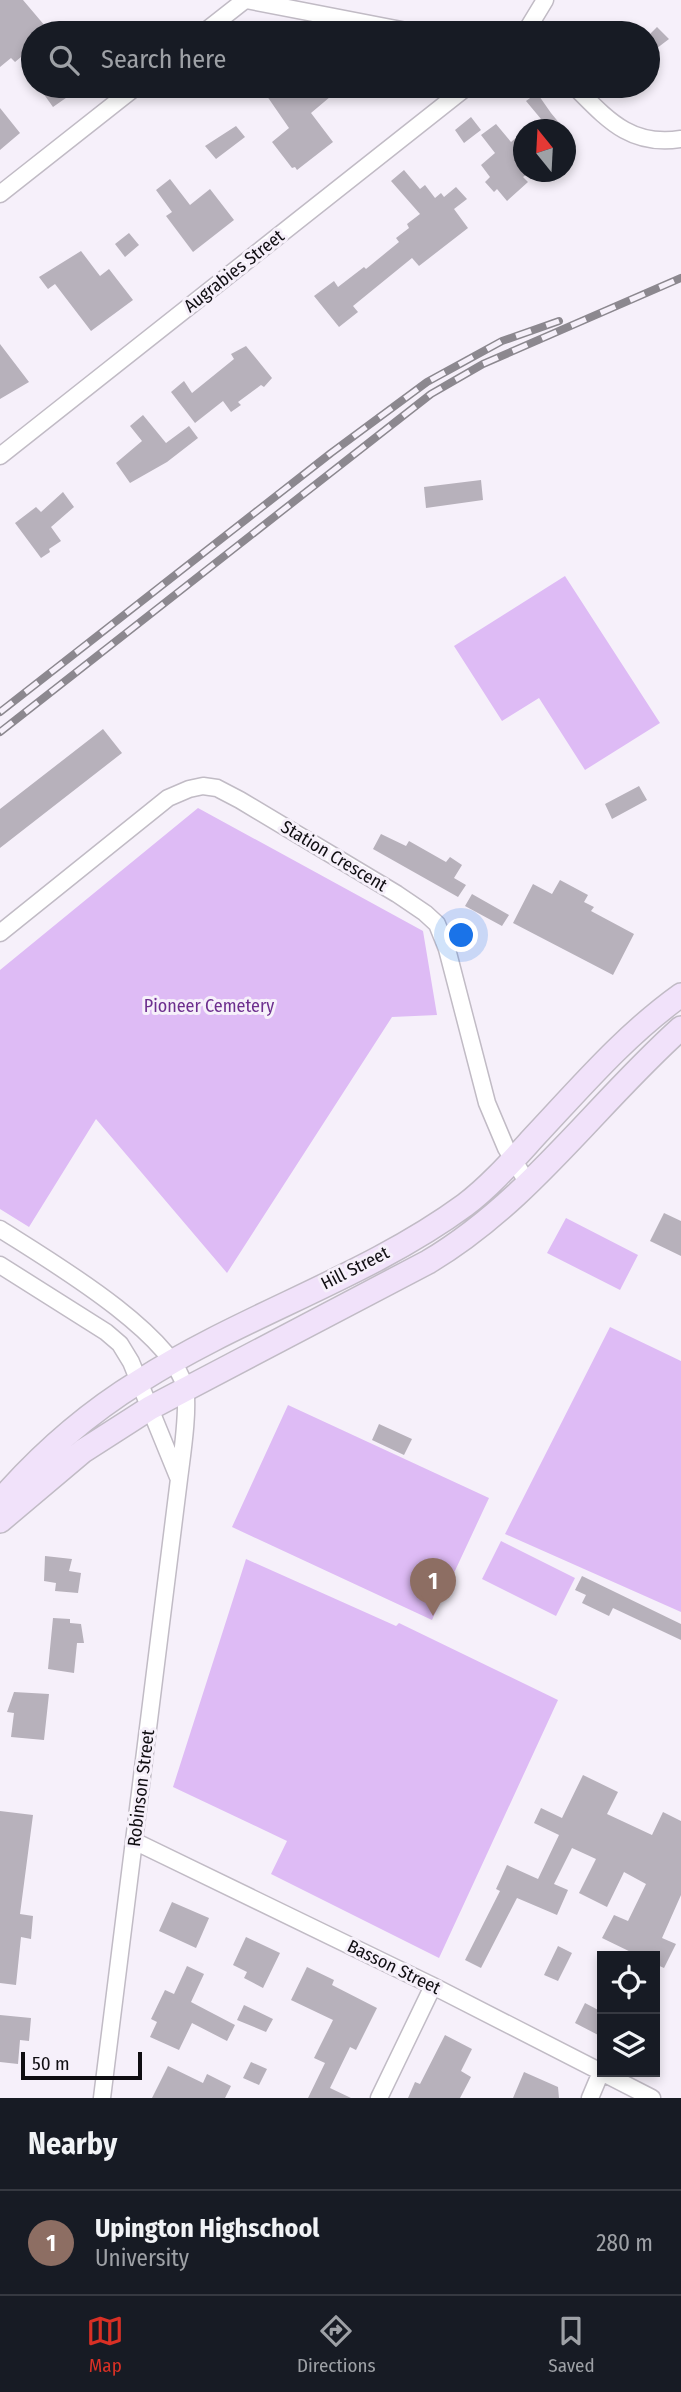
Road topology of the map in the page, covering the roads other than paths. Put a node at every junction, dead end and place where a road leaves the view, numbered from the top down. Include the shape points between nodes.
1 (245, 0) edge
2 (545, 0) edge
3 (218, 21) edge
4 (354, 21) edge
5 (532, 21) edge
6 (122, 98) edge
7 (453, 98) edge
8 (587, 98) edge
9 (681, 139) edge
10 (0, 194) edge
11 (0, 456) edge
12 (0, 933) edge
13 (681, 995) edge
14 (681, 1028) edge
15 (513, 1160) junction
16 (529, 1185) junction
17 (0, 1228) edge
18 (0, 1265) edge
19 (172, 1362) junction
20 (139, 1381) junction
21 (185, 1388) junction
22 (150, 1408) junction
23 (179, 1479) junction
24 (0, 1501) edge
25 (0, 1521) edge
26 (134, 1840) junction
27 (433, 1986) junction
28 (597, 2070) edge
29 (599, 2077) edge
30 (611, 2077) edge
31 (102, 2098) edge
32 (379, 2098) edge
33 (590, 2098) edge
34 (652, 2098) edge

1 - 3 street
1 - 4 street
2 - 5 street
6 - 10 street
7 - 11 street, Augrabies Street
8 - 9 street via 623,131 649,139
12 - 15 street, Station Crescent via 167,799 190,789 217,788 397,894 437,924 483,1091
13 - 15 street, Hill Street via 622,1044
14 - 16 street, Hill Street
15 - 16 street, Station Crescent
15 - 19 street, Hill Street via 467,1204 429,1229
16 - 21 street, Hill Street via 469,1236 436,1257
17 - 19 street via 129,1317
18 - 20 street via 113,1338
19 - 20 street, Hill Street
19 - 21 street
20 - 22 street, Robinson Street
20 - 24 street, Hill Street via 94,1412
21 - 22 street, Hill Street
21 - 23 street, Robinson Street
22 - 23 street, Robinson Street
22 - 25 street, Hill Street via 83,1451
23 - 26 street, Robinson Street
26 - 27 street, Basson Street
26 - 31 street, Robinson Street
27 - 28 street, Basson Street
27 - 32 street
29 - 33 street
30 - 34 street, Basson Street

